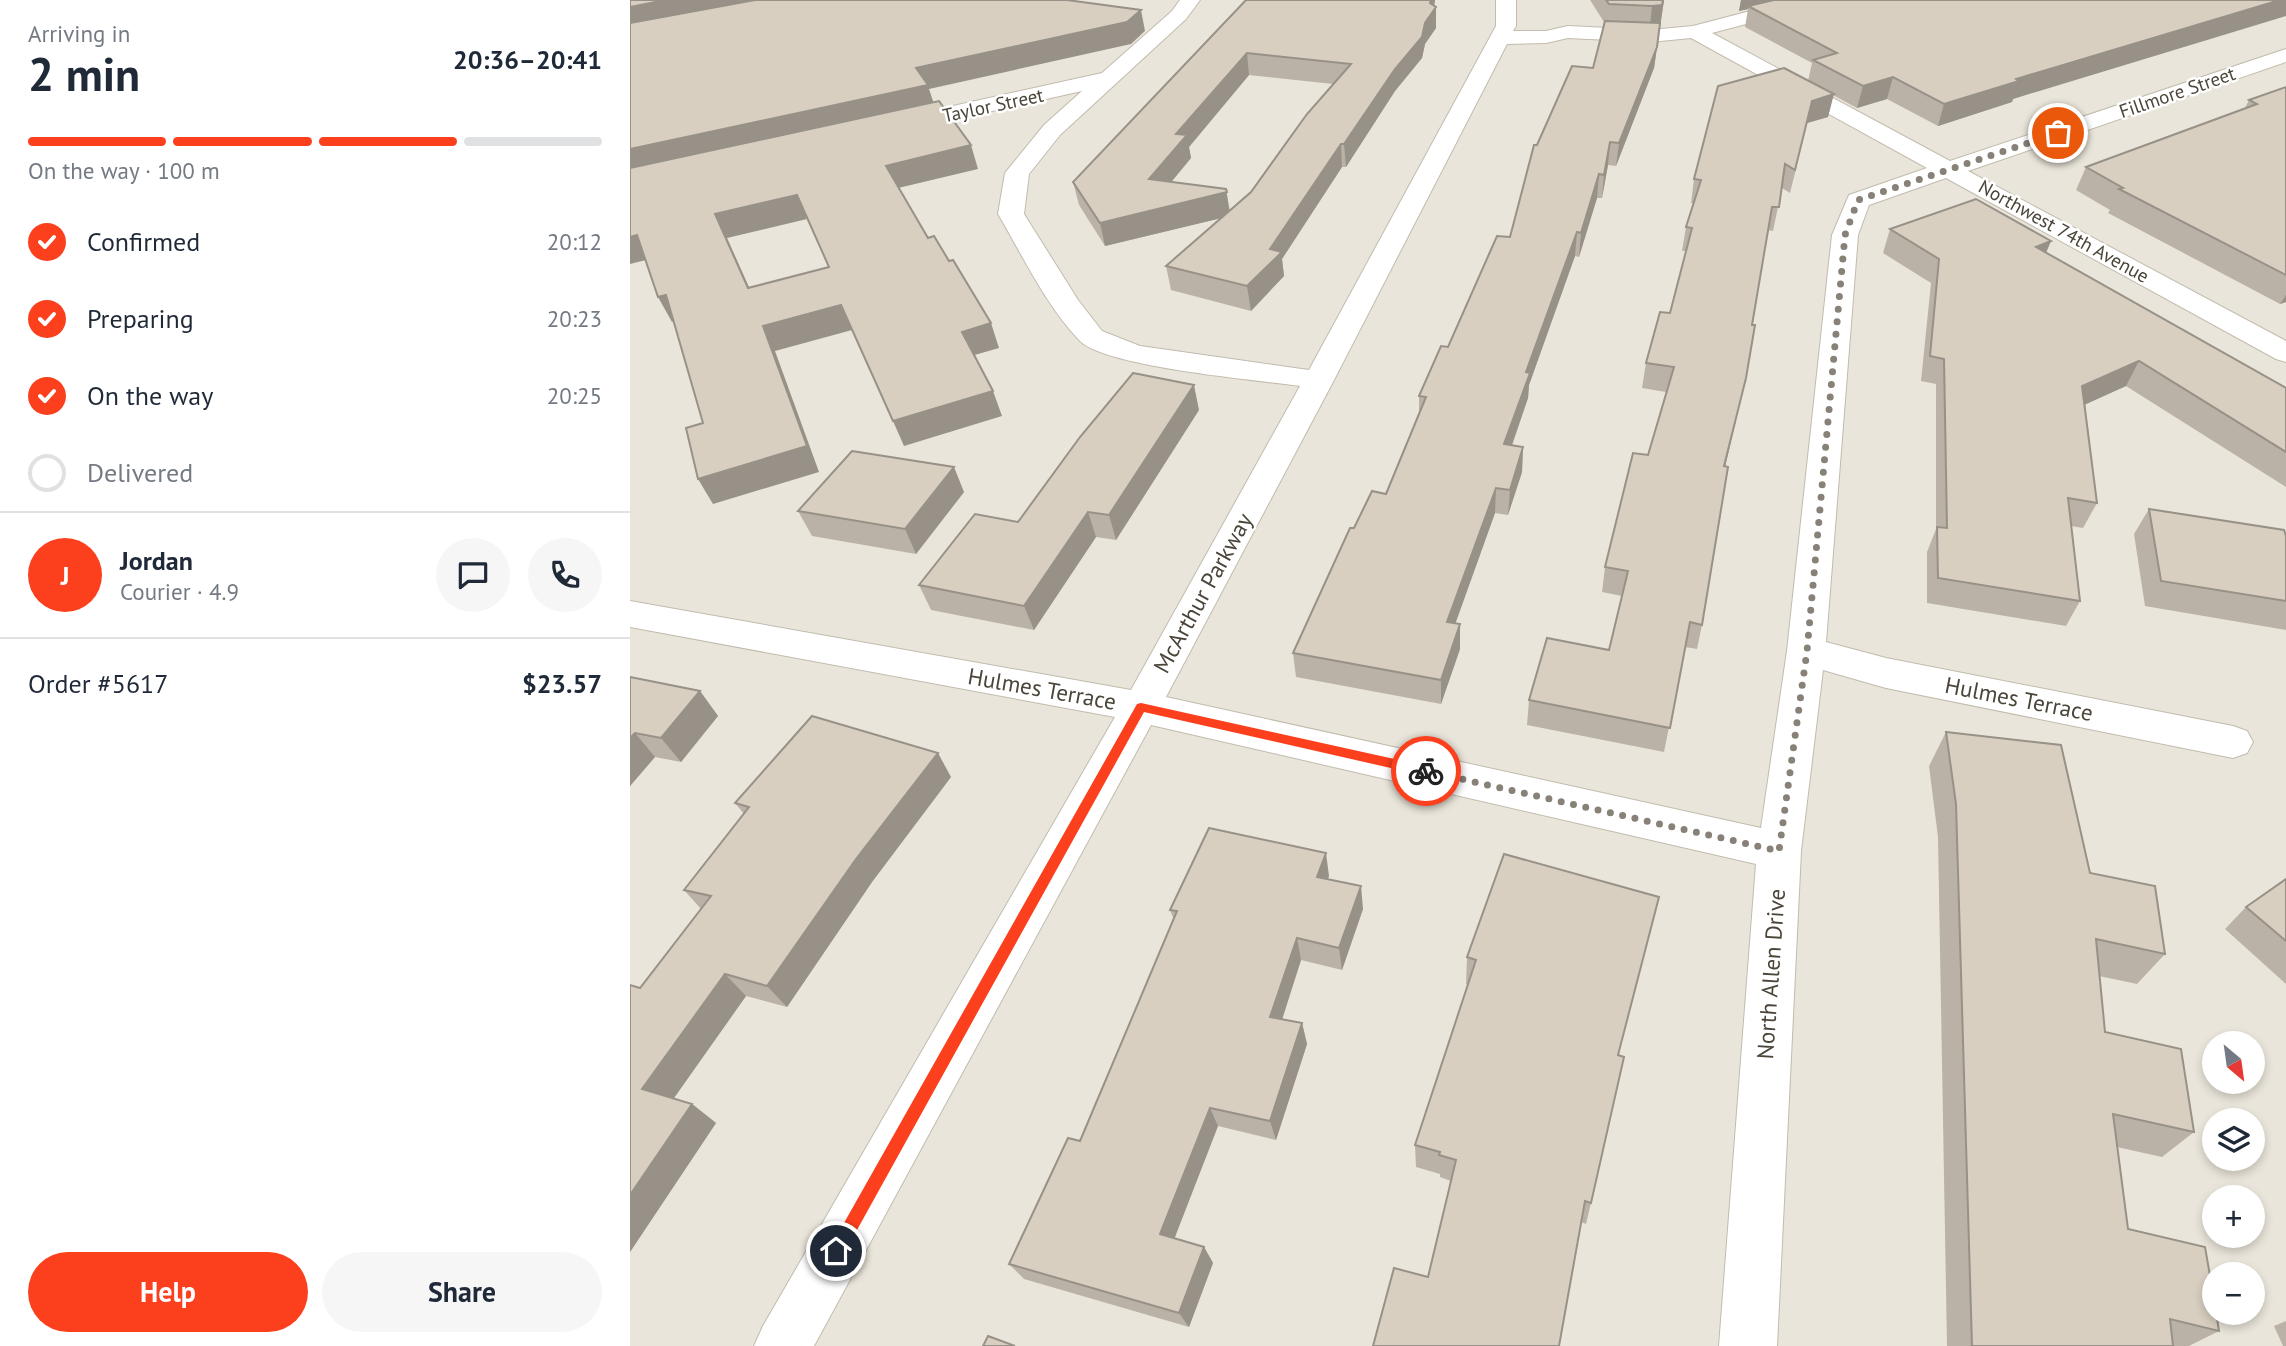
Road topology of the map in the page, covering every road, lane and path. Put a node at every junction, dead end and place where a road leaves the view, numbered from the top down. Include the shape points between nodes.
1 (1190, 0) edge
2 (1506, 0) edge
3 (1815, 0) edge
4 (1568, 32) junction
5 (1694, 32) junction
6 (1502, 44) junction
7 (2286, 55) edge
8 (1110, 79) junction
9 (883, 129) edge
10 (1948, 167) junction
11 (2286, 353) edge
12 (1319, 380) junction
13 (630, 614) edge
14 (1807, 651) junction
15 (1141, 707) junction
16 (2233, 742) dead end
17 (1779, 851) junction
18 (783, 1346) edge
19 (1748, 1346) edge

1 - 8 street
2 - 6 street, McArthur Parkway
3 - 5 street
4 - 5 street via 1650,36
4 - 6 street
4 - 6 street, McArthur Parkway via 1529,19
5 - 10 street, Northwest 74th Avenue
6 - 12 street, McArthur Parkway
7 - 10 street, Fillmore Street
8 - 9 street, Taylor Street
8 - 12 street via 1052,130 1017,173 1011,214 1066,304 1092,337 1134,354
10 - 11 street, Northwest 74th Avenue
10 - 14 street, North Allen Drive via 1858,200 1845,235
12 - 15 street, McArthur Parkway
13 - 15 street, Hulmes Terrace
14 - 16 street, Hulmes Terrace via 1886,673
14 - 17 street, North Allen Drive
15 - 17 street, Hulmes Terrace
15 - 18 street, McArthur Parkway
17 - 19 street, North Allen Drive

